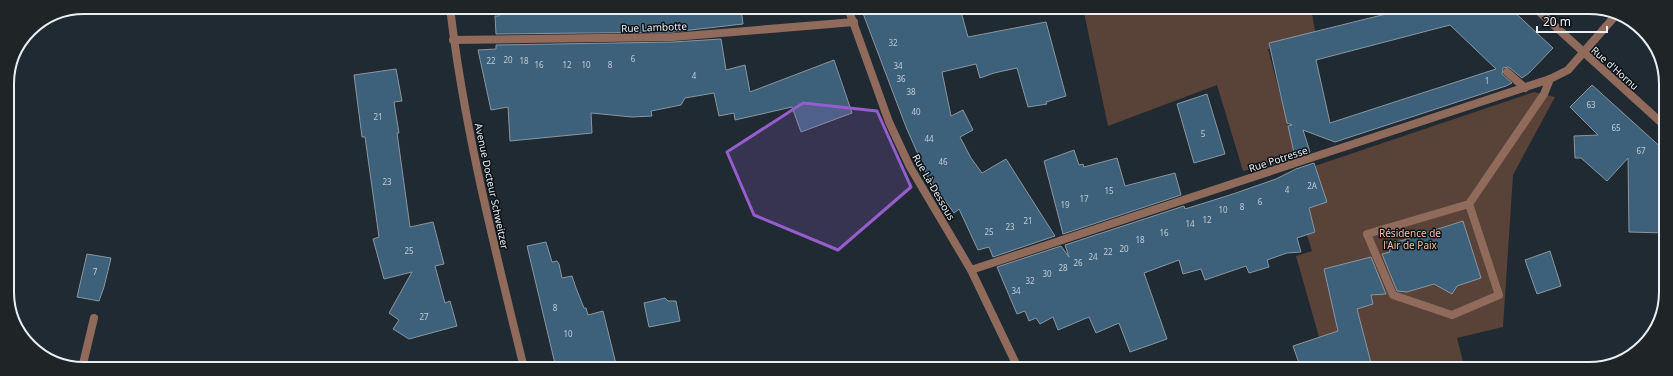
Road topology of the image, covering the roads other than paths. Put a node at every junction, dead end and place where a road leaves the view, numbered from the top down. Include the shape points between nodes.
1 (451, 14) edge
2 (851, 14) edge
3 (1541, 14) edge
4 (1613, 18) edge
5 (854, 22) junction
6 (454, 40) junction
7 (1583, 54) junction
8 (1507, 72) dead end
9 (1550, 79) junction
10 (1525, 88) junction
11 (1659, 122) edge
12 (1469, 204) junction
13 (971, 270) junction
14 (94, 318) dead end
15 (83, 362) edge
16 (523, 362) edge
17 (1015, 362) edge

1 - 6 street, Avenue Docteur Schweitzer
2 - 5 street, Rue Là-Dessous
3 - 7 street, Rue d'Hornu
4 - 7 street, Rue Potresse
5 - 6 street, Rue Lambotte via 673,37
5 - 13 street, Rue Là-Dessous via 889,122 910,167
6 - 16 street, Avenue Docteur Schweitzer via 485,210
7 - 9 street, Rue Potresse via 1568,70
7 - 11 street, Rue d'Hornu
8 - 10 street
9 - 10 street, Rue Potresse
9 - 12 street via 1544,94
10 - 13 street, Rue Potresse
12 - 12 street via 1499,295 1452,315 1393,295 1367,234
13 - 17 street, Rue Là-Dessous
14 - 15 street

